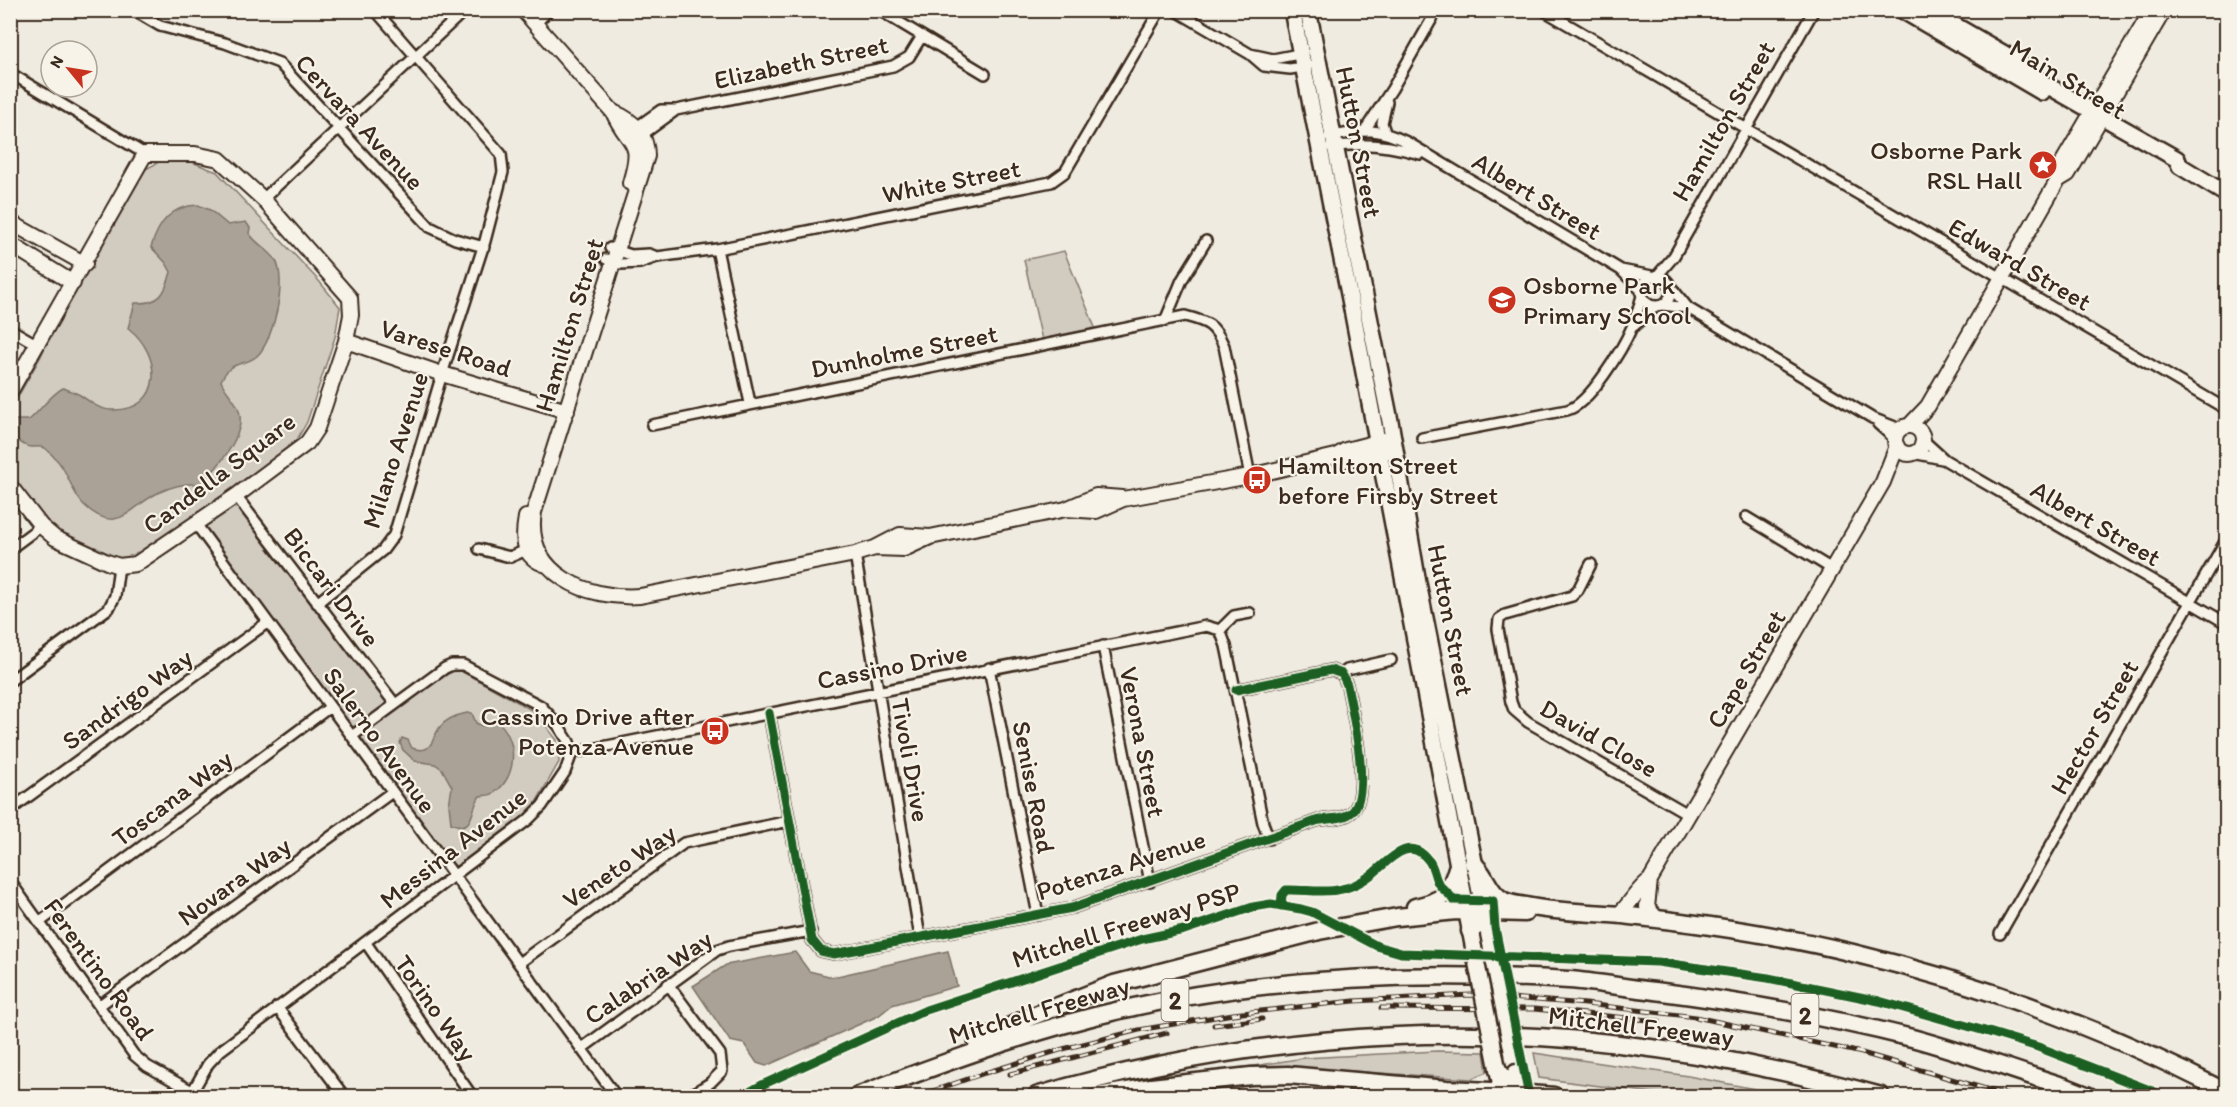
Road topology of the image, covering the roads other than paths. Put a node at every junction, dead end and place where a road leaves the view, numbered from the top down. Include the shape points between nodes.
1 (133, 10) edge
2 (375, 10) edge
3 (549, 10) edge
4 (879, 10) edge
5 (1160, 10) edge
6 (1175, 10) edge
7 (1292, 10) edge
8 (1308, 10) edge
9 (1437, 10) edge
10 (1543, 10) edge
11 (1814, 10) edge
12 (1902, 10) edge
13 (1928, 10) edge
14 (2152, 10) edge
15 (2164, 10) edge
16 (465, 11) edge
17 (523, 11) edge
18 (535, 24) junction
19 (922, 36) junction
20 (416, 56) junction
21 (1318, 56) junction
22 (1302, 61) junction
23 (10, 73) edge
24 (985, 74) dead end
25 (1392, 89) junction
26 (2095, 117) junction
27 (339, 127) junction
28 (1365, 130) junction
29 (1747, 130) junction
30 (1385, 132) junction
31 (634, 133) junction
32 (1335, 141) junction
33 (1318, 144) junction
34 (145, 154) junction
35 (1431, 158) junction
36 (2226, 194) edge
37 (263, 199) junction
38 (13, 229) edge
39 (1206, 241) dead end
40 (10, 244) edge
41 (484, 247) junction
42 (717, 249) junction
43 (612, 255) junction
44 (1674, 256) junction
45 (85, 264) junction
46 (1621, 270) junction
47 (1654, 276) junction
48 (2001, 278) junction
49 (74, 283) junction
50 (1670, 285) junction
51 (1641, 293) junction
52 (1659, 306) junction
53 (1688, 308) junction
54 (1165, 321) junction
55 (1632, 328) junction
56 (10, 329) edge
57 (346, 341) junction
58 (36, 344) junction
59 (442, 374) junction
60 (10, 392) edge
61 (750, 403) junction
62 (1928, 406) junction
63 (2226, 409) edge
64 (563, 410) junction
65 (652, 424) dead end
66 (1422, 438) dead end
67 (1922, 438) junction
68 (1904, 441) junction
69 (1394, 444) junction
70 (1378, 448) junction
71 (1945, 460) junction
72 (1250, 476) junction
73 (10, 486) edge
74 (236, 496) junction
75 (1746, 517) dead end
76 (196, 524) junction
77 (41, 526) junction
78 (2226, 540) edge
79 (532, 548) junction
80 (10, 549) edge
81 (479, 549) dead end
82 (855, 554) junction
83 (1591, 564) dead end
84 (119, 566) junction
85 (1832, 569) junction
86 (2190, 602) junction
87 (318, 603) junction
88 (1251, 613) dead end
89 (268, 622) junction
90 (2226, 623) edge
91 (1220, 630) junction
92 (1103, 646) junction
93 (1391, 660) dead end
94 (989, 668) junction
95 (1342, 674) junction
96 (10, 681) edge
97 (878, 690) junction
98 (1236, 690) junction
99 (395, 704) junction
100 (330, 707) junction
101 (769, 713) junction
102 (352, 736) junction
103 (572, 753) junction
104 (392, 792) junction
105 (10, 810) edge
106 (1688, 814) junction
107 (789, 821) junction
108 (1269, 839) junction
109 (1473, 863) junction
110 (1457, 868) junction
111 (454, 877) junction
112 (1650, 880) junction
113 (10, 881) edge
114 (1150, 882) junction
115 (1539, 910) junction
116 (1466, 912) junction
117 (1038, 915) junction
118 (1618, 915) junction
119 (1397, 917) junction
120 (1657, 919) junction
121 (1484, 921) junction
122 (39, 922) junction
123 (811, 931) junction
124 (2000, 934) dead end
125 (920, 938) junction
126 (366, 943) junction
127 (519, 963) junction
128 (668, 984) junction
129 (100, 1005) junction
130 (277, 1006) junction
131 (581, 1049) junction
132 (1496, 1062) joint
133 (917, 1073) junction
134 (1447, 1089) junction
135 (2224, 1090) edge
136 (1511, 1091) edge
137 (191, 1094) edge
138 (344, 1096) edge
139 (472, 1096) edge
140 (616, 1096) edge
141 (689, 1096) edge
142 (857, 1096) edge
143 (1036, 1096) edge
144 (1098, 1096) edge
145 (1467, 1096) edge
146 (1554, 1096) edge
147 (1881, 1096) edge
148 (2089, 1096) edge

1 - 27 street, Cervara Avenue via 160,26 225,43 279,63
2 - 20 street, Milano Avenue
3 - 18 street
4 - 19 street
5 - 42 street, White Street via 1065,172 1051,182
6 - 22 street via 1264,66 1290,69
7 - 22 main road, Hutton Street
8 - 21 main road, Hutton Street
9 - 25 street
10 - 29 street, Edward Street
11 - 29 street, Hamilton Street
12 - 26 main road, Main Street
13 - 26 main road, Main Street via 2020,63
14 - 26 street, Cape Street
15 - 26 street, Cape Street
16 - 20 street
17 - 18 street
18 - 31 street via 613,112 623,116
19 - 24 street
19 - 31 street, Elizabeth Street via 909,57 893,66 661,110
20 - 27 street
20 - 41 street, Milano Avenue via 501,154 503,172
21 - 22 street
21 - 32 main road, Hutton Street
22 - 33 main road, Hutton Street
23 - 34 street
25 - 28 street
25 - 30 street via 1383,113
26 - 36 main road, Main Street via 2177,159 2180,166
26 - 48 street, Cape Street via 2058,170 2058,180
27 - 37 street
27 - 41 street, Cervara Avenue via 430,227
28 - 30 street, Albert Street
28 - 32 street, Albert Street
29 - 44 street, Hamilton Street
29 - 48 street, Edward Street
30 - 35 street, Albert Street
31 - 43 street, Hamilton Street via 647,148 646,164
32 - 33 street, Albert Street
32 - 35 street, Albert Street via 1395,147
32 - 69 main road, Hutton Street
33 - 70 main road, Hutton Street
34 - 37 street, Candella Square via 195,154 219,159
34 - 45 street
35 - 46 street, Albert Street
37 - 57 street, Candella Square via 350,298
38 - 45 street
39 - 54 street via 1182,280
40 - 49 street
41 - 59 street, Milano Avenue
42 - 43 street, White Street via 657,257
42 - 61 street
43 - 64 street, Hamilton Street
44 - 47 street, Hamilton Street
44 - 50 street, Hamilton Street
45 - 49 street
46 - 47 street, Albert Street
46 - 51 street, Albert Street
47 - 50 street
47 - 51 street via 1645,281
48 - 62 street, Cape Street
48 - 63 street, Edward Street
49 - 58 street
50 - 52 street via 1669,298
50 - 53 street
51 - 52 street via 1648,304
51 - 55 street
52 - 53 street
52 - 55 street
53 - 68 street
54 - 61 street, Dunholme Street
54 - 72 street, Dunholme Street via 1185,316 1206,321 1217,330 1224,346
55 - 66 street via 1593,390 1573,408
56 - 58 street
57 - 59 street, Varese Road
57 - 74 street, Candella Square via 317,428 308,443
58 - 60 street
59 - 64 street, Varese Road
59 - 87 street, Milano Avenue via 394,536 383,550
61 - 65 street, Dunholme Street
62 - 67 street, Cape Street
62 - 68 street, Cape Street
64 - 79 street, Hamilton Street via 542,478 532,526
67 - 68 street via 1917,429
67 - 68 street via 1918,450
67 - 71 street, Albert Street
68 - 71 street, Albert Street
68 - 85 street, Cape Street
69 - 70 street, Hamilton Street
69 - 109 main road, Hutton Street
70 - 72 street, Hamilton Street via 1346,460 1336,456
70 - 110 main road, Hutton Street
71 - 86 street, Albert Street
72 - 82 street, Hamilton Street via 1123,499 1096,510 1066,509 930,537 904,549 874,548
73 - 77 street
74 - 76 street, Candella Square
74 - 87 street, Biccari Drive
75 - 85 street
76 - 84 street, Candella Square via 136,564
76 - 89 street, Salerno Avenue
77 - 80 street
77 - 84 street via 55,538
78 - 86 street, Hector Street
79 - 81 street via 510,556
79 - 82 street, Hamilton Street via 547,566 574,585 621,598
82 - 97 street, Tivoli Drive
83 - 106 street, David Close via 1572,596 1499,619 1514,710 1528,722
84 - 96 street via 115,596 109,608
85 - 106 street, Cape Street
86 - 90 street, Albert Street
86 - 124 street, Hector Street
87 - 99 street, Biccari Drive
88 - 91 street via 1234,616
89 - 100 street, Salerno Avenue
89 - 105 street, Sandrigo Way
91 - 92 street, Cassino Drive via 1206,626
91 - 98 street
92 - 94 street, Cassino Drive
92 - 114 street, Verona Street
93 - 95 street
94 - 97 street, Cassino Drive
94 - 117 street, Senise Road
95 - 98 street via 1331,670
95 - 108 street, Potenza Avenue via 1361,765 1357,806 1350,814 1316,820
97 - 101 street, Cassino Drive
97 - 125 street, Tivoli Drive
98 - 108 street
99 - 102 street
99 - 103 street via 445,668 463,665 541,706 569,742
100 - 102 street, Salerno Avenue
100 - 122 street, Toscana Way
101 - 103 street, Cassino Drive
101 - 107 street, Potenza Avenue
102 - 104 street, Salerno Avenue
103 - 111 street, Messina Avenue via 565,772 542,806
104 - 111 street, Salerno Avenue
104 - 129 street, Novara Way
106 - 112 street, Cape Street
107 - 123 street, Potenza Avenue
107 - 127 street, Veneto Way via 684,843
108 - 114 street, Potenza Avenue
109 - 115 highway via 1504,901
109 - 121 main road, Hutton Street
110 - 116 main road, Hutton Street
110 - 119 highway via 1448,892 1440,899 1404,910
111 - 126 street, Messina Avenue
111 - 127 street, Salerno Avenue
112 - 118 street, Cape Street
112 - 120 street, Cape Street via 1647,907
113 - 122 street, Ferentino Road
114 - 117 street, Potenza Avenue
115 - 118 highway
115 - 121 highway
116 - 119 highway
116 - 121 highway
117 - 125 street, Potenza Avenue
118 - 120 highway
119 - 133 highway via 1319,931 1114,984 1023,1020
120 - 135 highway via 1729,927 1853,952 1963,983 2121,1042
121 - 132 main road, Hutton Street, bridge via 1474,950
121 - 136 main road, Hutton Street, bridge via 1513,1055
122 - 129 street, Ferentino Road
123 - 125 street, Potenza Avenue via 820,951 834,954
123 - 128 street, Calabria Way via 717,950
126 - 130 street, Messina Avenue
126 - 139 street, Torino Way
127 - 131 street, Salerno Avenue
128 - 131 street, Calabria Way
128 - 141 street via 720,1054 722,1071
129 - 137 street, Ferentino Road via 134,1055
130 - 137 street, Messina Avenue via 220,1050
130 - 138 street
131 - 140 street, Salerno Avenue
132 - 136 highway
133 - 142 highway, Mitchell Freeway / 2
133 - 148 highway, Mitchell Freeway / 2 via 1070,1023 1266,985 1332,980 1512,978 1572,980 1702,997 1836,1021 1943,1047
134 - 136 highway
134 - 144 highway via 1288,1075 1216,1079
134 - 145 highway
136 - 146 highway
143 - 147 highway, Mitchell Freeway / 2 via 1165,1064 1262,1049 1347,1039 1494,1036 1620,1044 1686,1054

